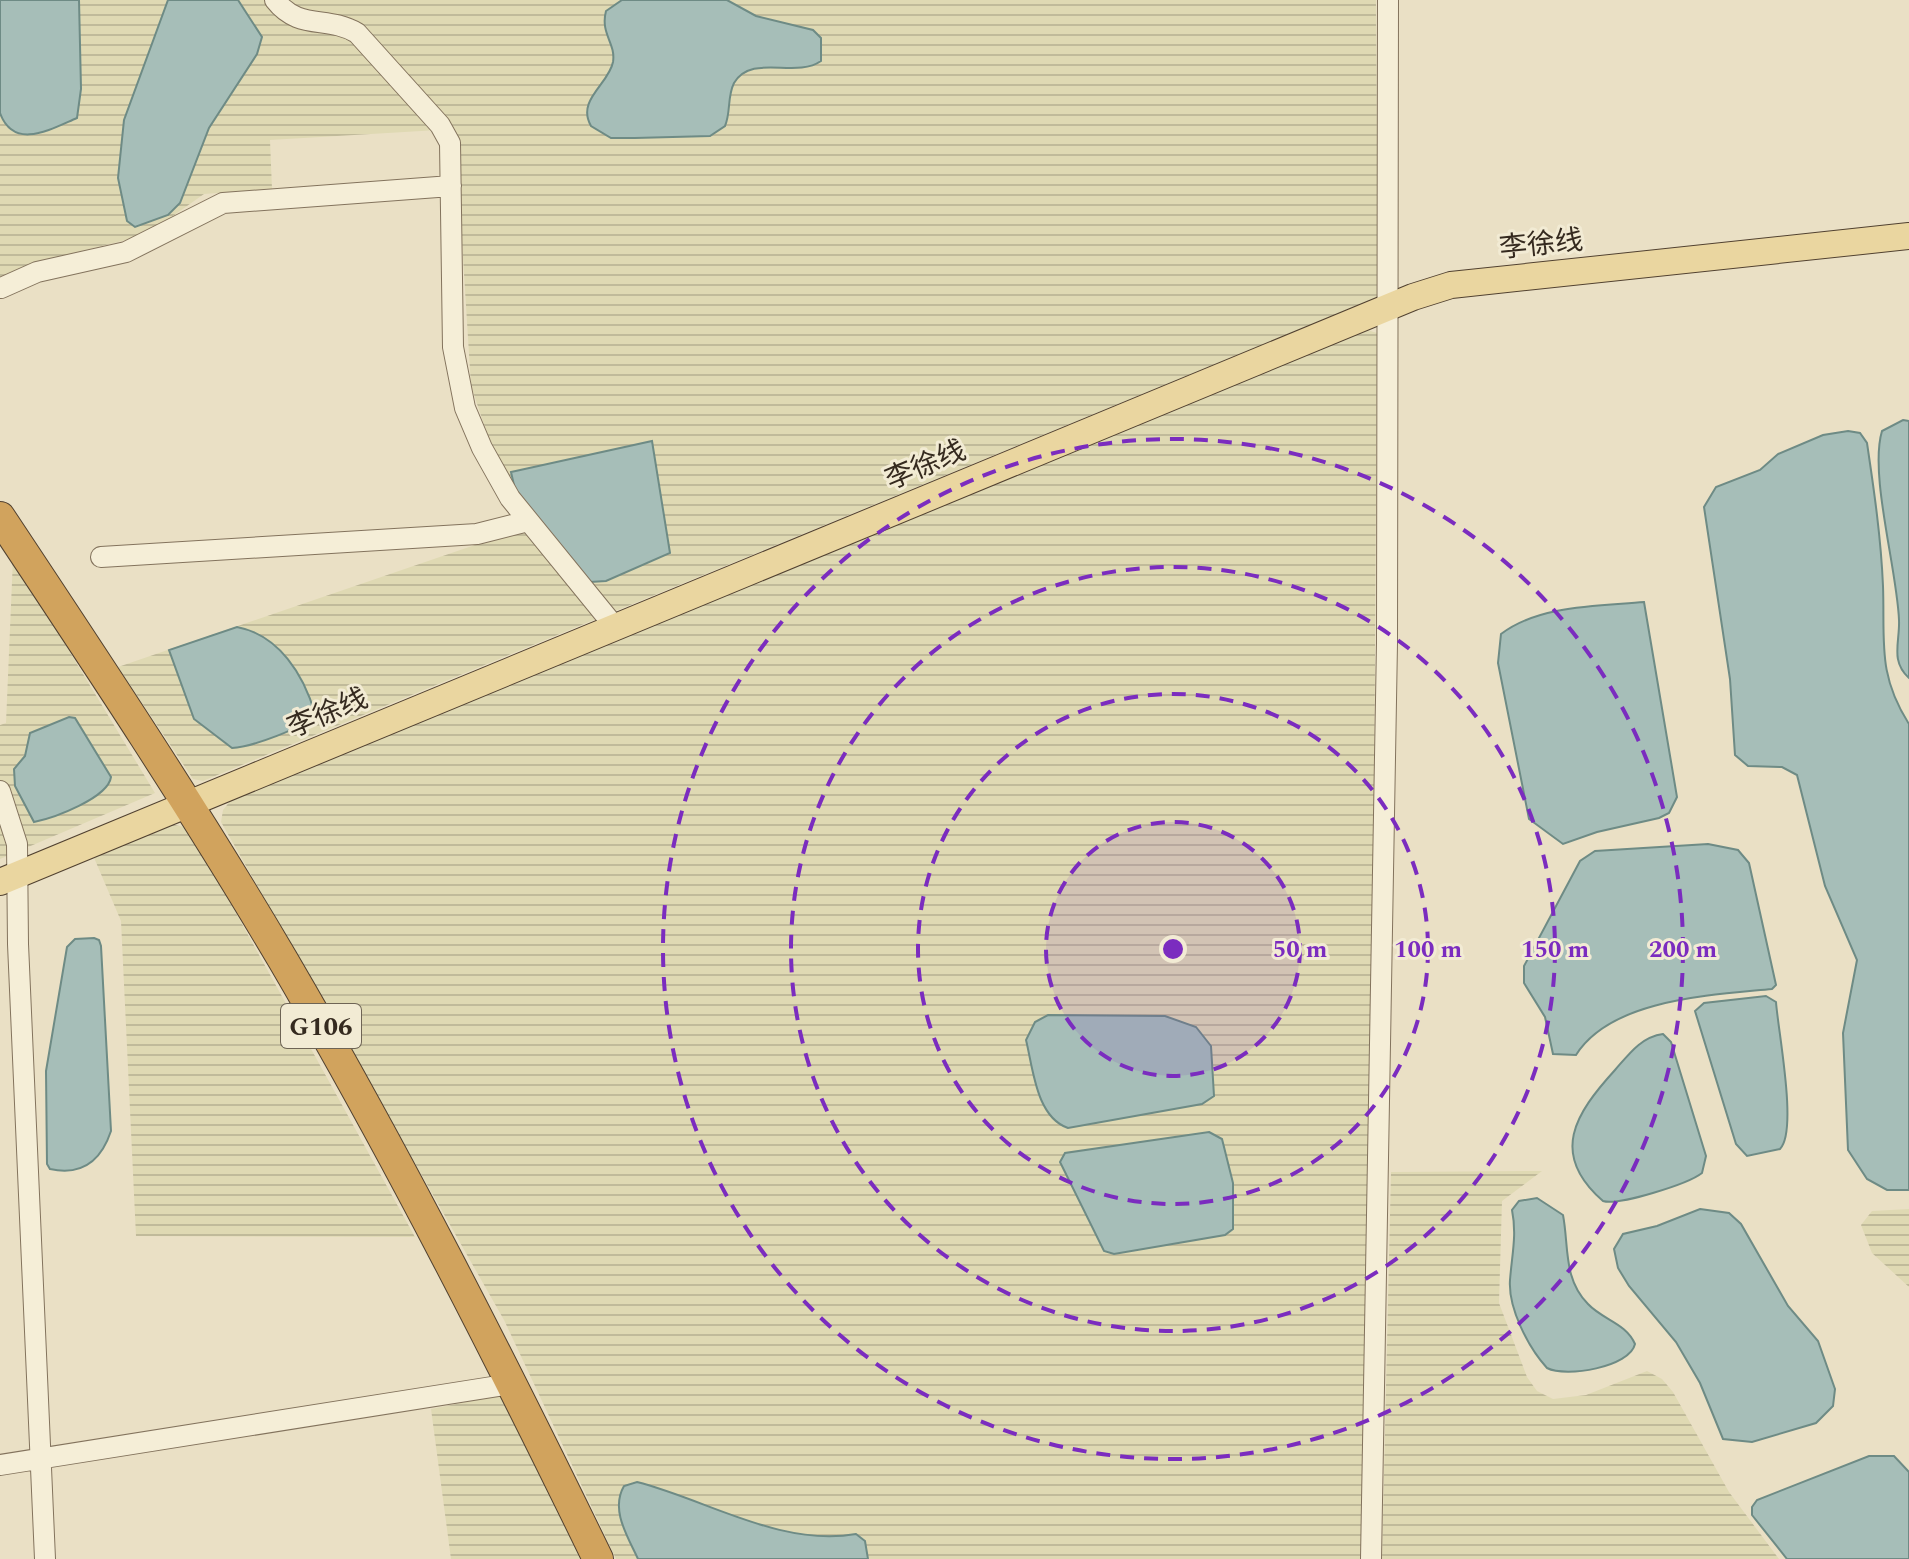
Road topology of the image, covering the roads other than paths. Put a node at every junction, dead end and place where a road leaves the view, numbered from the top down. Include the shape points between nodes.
1 (275, 0) edge
2 (1388, 0) edge
3 (451, 186) junction
4 (1909, 236) edge
5 (1, 288) edge
6 (1386, 307) junction
7 (0, 517) edge
8 (528, 521) junction
9 (101, 557) dead end
10 (615, 627) junction
11 (0, 791) edge
12 (188, 804) junction
13 (10, 878) edge
14 (511, 1384) junction
15 (40, 1461) junction
16 (0, 1465) edge
17 (45, 1559) edge
18 (598, 1559) edge
19 (1371, 1559) edge

1 - 3 street via 292,17 357,33 440,125 450,143
2 - 6 street
3 - 5 street via 223,203 126,252 37,272
3 - 8 street via 453,347 460,390 493,470
4 - 6 main road, 李徐线 via 1451,285
6 - 10 main road, 李徐线
6 - 19 street via 1387,643
7 - 12 highway, G106
8 - 9 street via 477,534
8 - 10 street
10 - 12 main road, 李徐线
11 - 13 street via 17,844
12 - 13 main road, 李徐线
12 - 14 highway, G106 via 348,1073
13 - 15 street via 18,944
14 - 15 street
14 - 18 highway, G106
15 - 16 street
15 - 17 street

